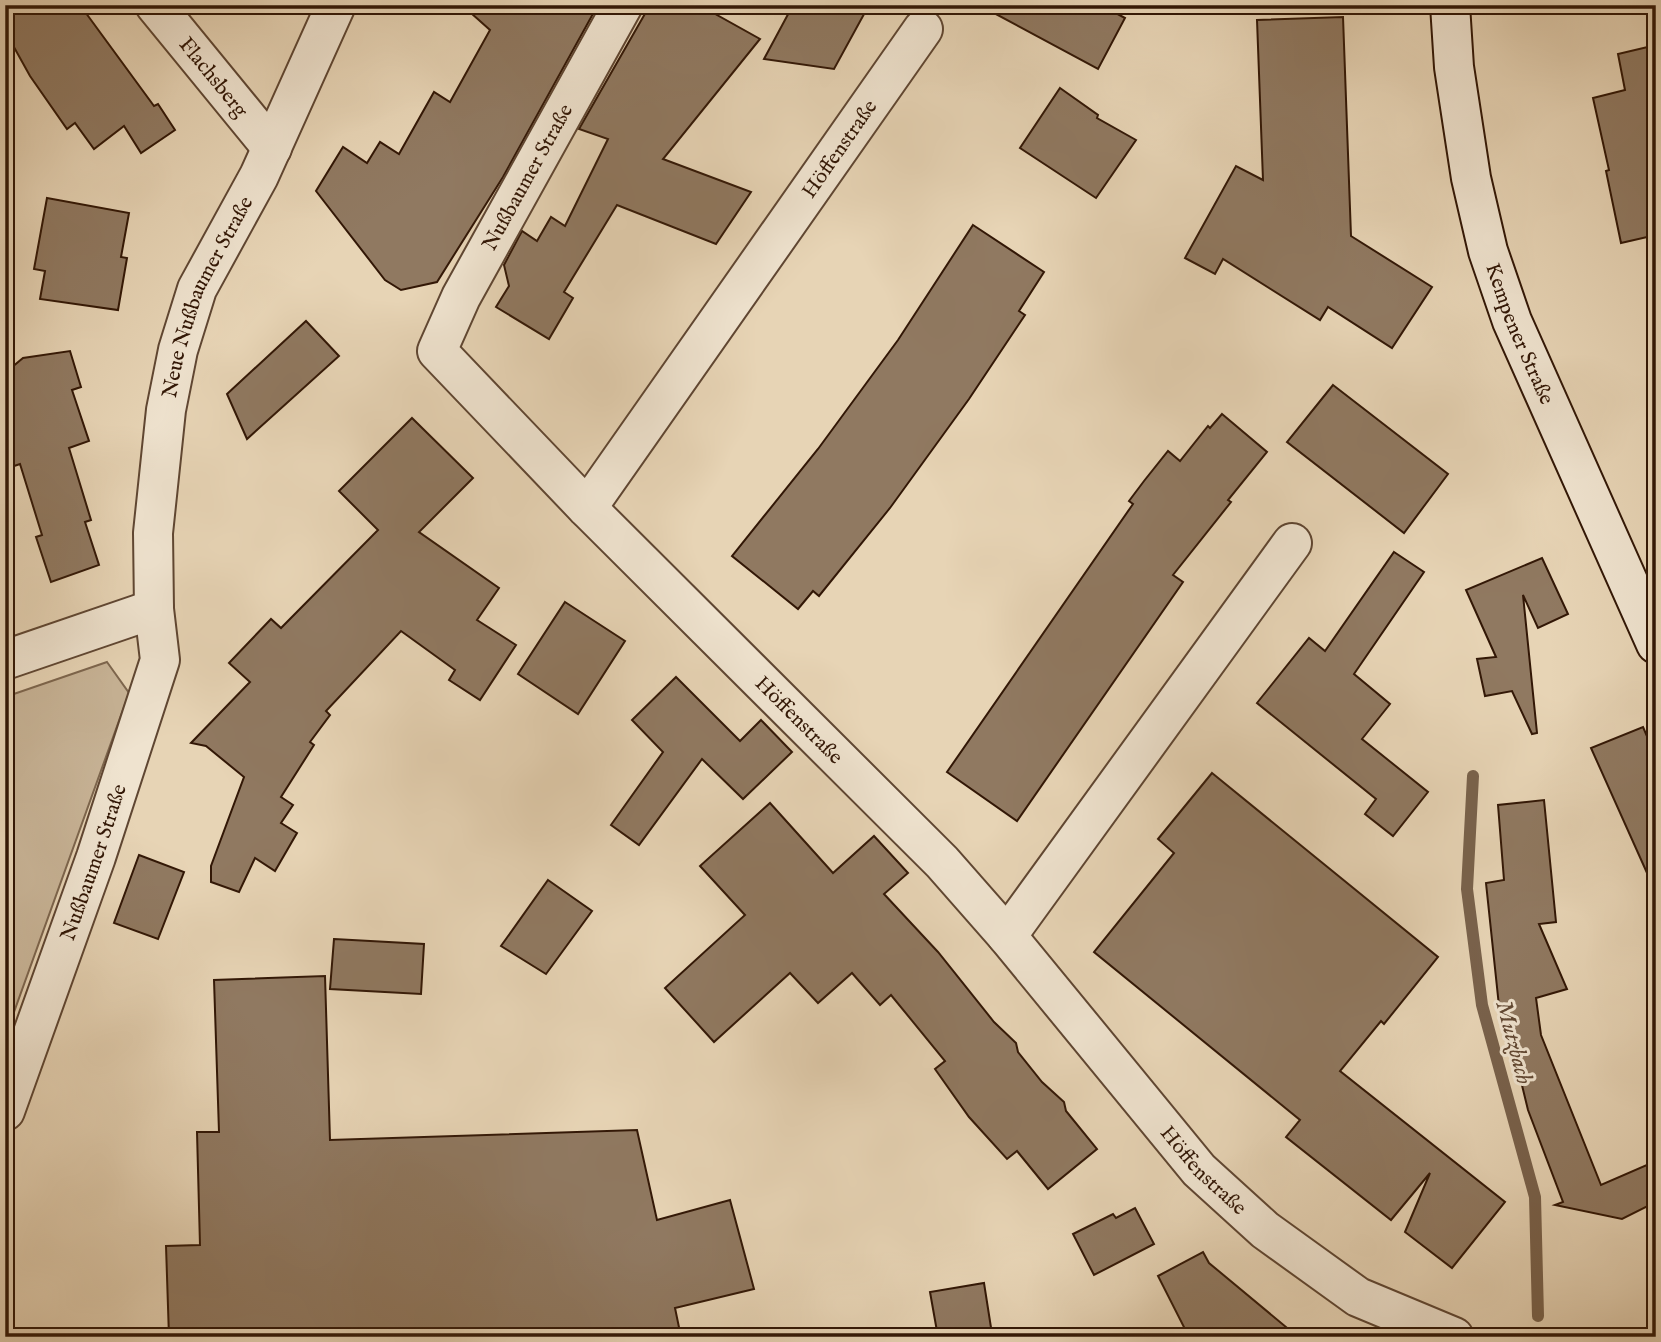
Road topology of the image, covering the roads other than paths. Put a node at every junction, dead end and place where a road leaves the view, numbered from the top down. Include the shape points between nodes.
1 (155, 5) edge
2 (336, 5) edge
3 (623, 5) edge
4 (1450, 5) edge
5 (923, 29) dead end
6 (272, 148) junction
7 (437, 351) joint
8 (587, 508) junction
9 (1292, 543) dead end
10 (154, 609) junction
11 (1656, 644) edge
12 (5, 660) edge
13 (1007, 936) junction
14 (5, 1111) edge
15 (1454, 1337) edge

1 - 6 street, Flachsberg
2 - 6 street, Neue Nußbaumer Straße
3 - 7 street, Nußbaumer Straße via 461,297
4 - 11 street, Kempener Straße via 1454,67 1471,178 1488,251 1513,321
5 - 8 street, Höffenstraße
6 - 10 street, Neue Nußbaumer Straße via 197,289 178,350 166,410 153,533
7 - 8 street, Höffenstraße
8 - 13 street, Höffenstraße via 942,862
9 - 13 street
10 - 12 street
10 - 14 street, Nußbaumer Straße via 160,660 96,857
13 - 15 street, Höffenstraße via 1199,1170 1265,1230 1359,1297

